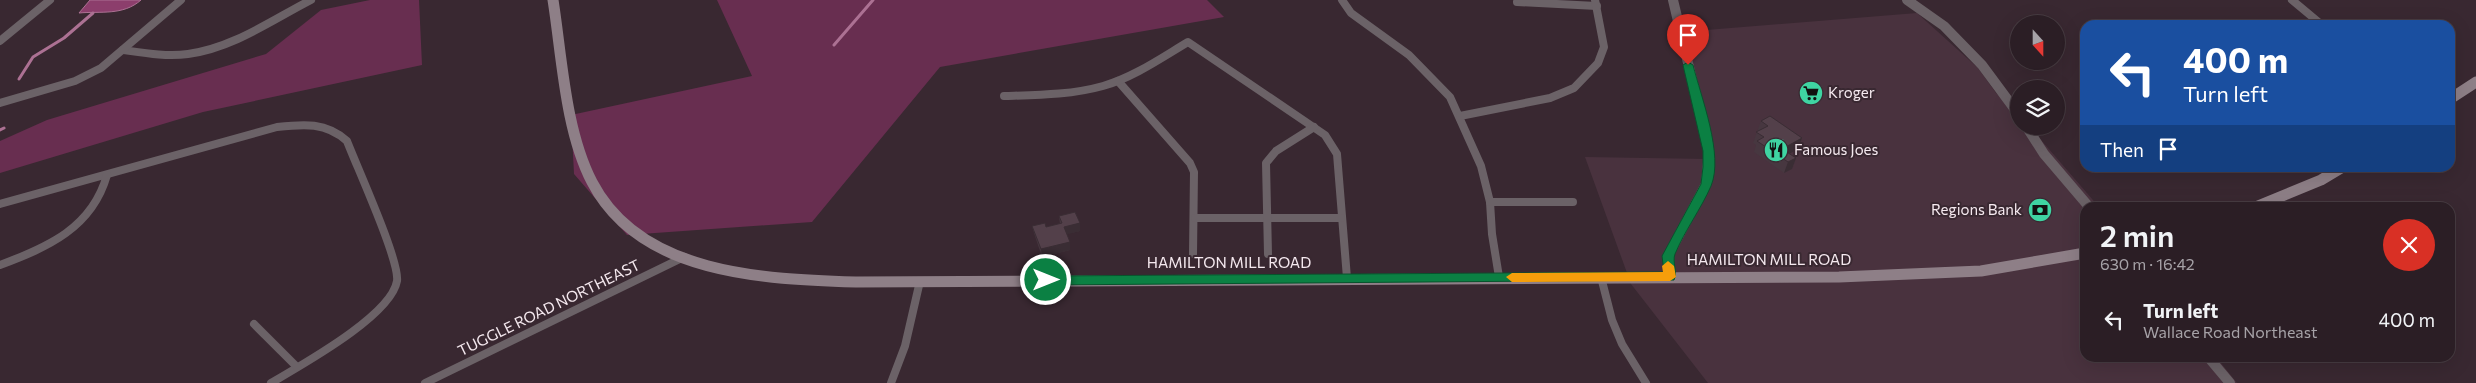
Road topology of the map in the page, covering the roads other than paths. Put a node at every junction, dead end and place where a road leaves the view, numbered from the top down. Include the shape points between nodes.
1 (50, 0) edge
2 (181, 0) edge
3 (312, 0) edge
4 (553, 0) edge
5 (1342, 0) edge
6 (1673, 0) edge
7 (1907, 0) edge
8 (2292, 0) edge
9 (1517, 2) dead end
10 (1596, 3) edge
11 (2316, 20) edge
12 (3, 36) edge
13 (0, 41) edge
14 (123, 50) junction
15 (1118, 81) junction
16 (2476, 82) edge
17 (2455, 95) edge
18 (1004, 96) dead end
19 (0, 103) edge
20 (2010, 103) edge
21 (1460, 116) junction
22 (1314, 127) junction
23 (2032, 135) edge
24 (2334, 172) edge
25 (108, 175) junction
26 (1490, 202) junction
27 (1573, 202) dead end
28 (2085, 202) edge
29 (2268, 202) edge
30 (0, 204) edge
31 (1195, 218) junction
32 (1266, 218) junction
33 (1341, 218) junction
34 (1193, 254) dead end
35 (1268, 254) dead end
36 (2080, 254) edge
37 (2071, 256) junction
38 (684, 257) junction
39 (2080, 257) edge
40 (0, 265) edge
41 (1601, 277) junction
42 (1670, 277) junction
43 (1347, 278) junction
44 (1499, 278) junction
45 (920, 281) junction
46 (254, 324) dead end
47 (2212, 362) edge
48 (297, 367) junction
49 (271, 383) edge
50 (425, 383) edge
51 (891, 383) edge
52 (1646, 383) edge
53 (2230, 383) edge

1 - 12 street
2 - 14 street
3 - 14 street via 235,39 190,54
4 - 38 main road, HAMILTON MILL ROAD via 578,144 592,183 626,227
5 - 21 street via 1351,13 1424,68 1450,97
6 - 42 street via 1709,151 1709,163 1706,184 1668,256
7 - 20 street via 1944,26 1982,64
8 - 11 street
9 - 10 street
10 - 21 street via 1604,47 1598,63 1574,88 1550,98
12 - 13 street
14 - 19 street via 101,68 75,81
15 - 18 street via 1074,92
15 - 22 street via 1188,42
15 - 31 street via 1190,163 1196,183
16 - 17 main road
21 - 26 street via 1481,166
22 - 32 street via 1276,151 1266,163
22 - 33 street via 1337,154
23 - 28 street
24 - 29 main road
25 - 30 street
25 - 40 street via 102,197 86,218 55,240
25 - 48 street via 277,127 316,124 337,131 350,150 388,245 398,280 382,306
26 - 27 street
26 - 44 street
31 - 32 street
31 - 34 street
32 - 33 street
32 - 35 street
33 - 43 street
36 - 37 main road, HAMILTON MILL ROAD
37 - 39 main road
37 - 42 main road, HAMILTON MILL ROAD via 2008,267 1942,273
38 - 45 main road, HAMILTON MILL ROAD via 739,273 796,280
38 - 50 street, TUGGLE ROAD NORTHEAST
41 - 42 main road, HAMILTON MILL ROAD
41 - 44 main road, HAMILTON MILL ROAD
41 - 52 street via 1622,344
43 - 44 main road, HAMILTON MILL ROAD
43 - 45 main road, HAMILTON MILL ROAD
45 - 51 street via 901,359
46 - 48 street
47 - 53 street
48 - 49 street

